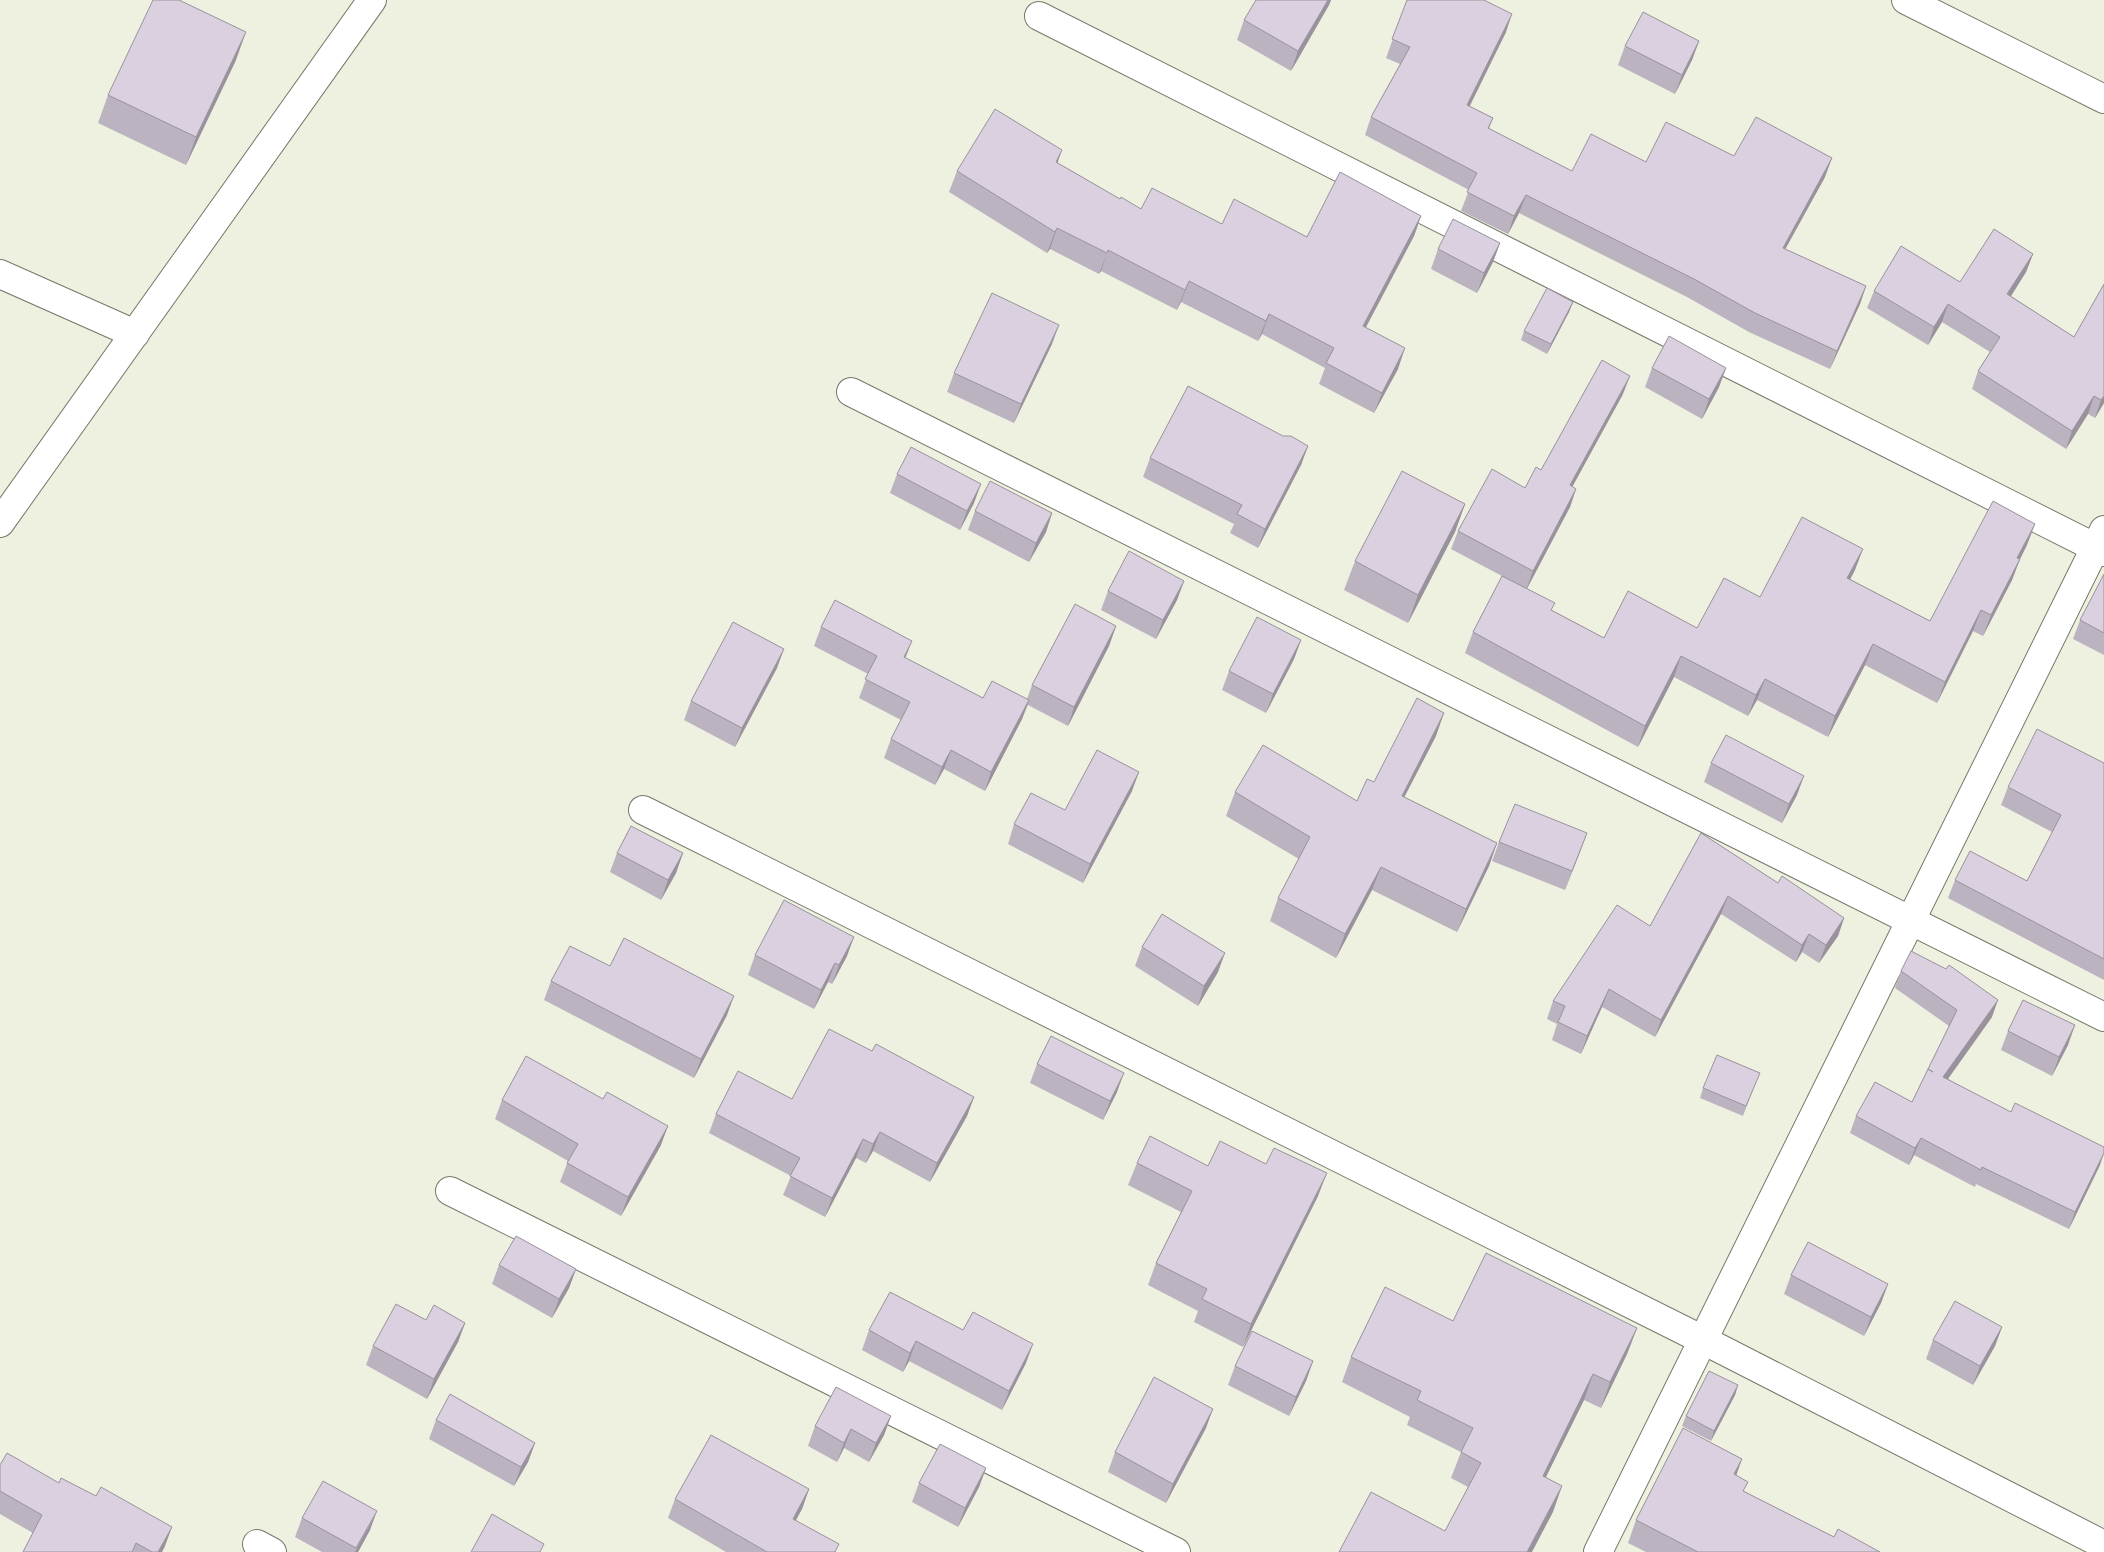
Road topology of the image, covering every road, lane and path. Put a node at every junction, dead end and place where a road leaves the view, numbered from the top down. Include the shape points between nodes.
1 (372, 0) edge
2 (1906, 0) edge
3 (1039, 16) dead end
4 (2104, 99) edge
5 (0, 274) edge
6 (135, 334) junction
7 (851, 392) dead end
8 (0, 524) edge
9 (2101, 543) edge
10 (643, 810) dead end
11 (1911, 920) junction
12 (2104, 1017) edge
13 (450, 1191) dead end
14 (1703, 1340) junction
15 (2104, 1545) edge
16 (1176, 1552) edge
17 (1598, 1552) edge

1 - 6 street
2 - 4 street
3 - 9 street
5 - 6 street
6 - 8 street
7 - 11 street
9 - 11 street
10 - 14 street
11 - 12 street
11 - 14 street
13 - 16 street
14 - 15 street
14 - 17 street

